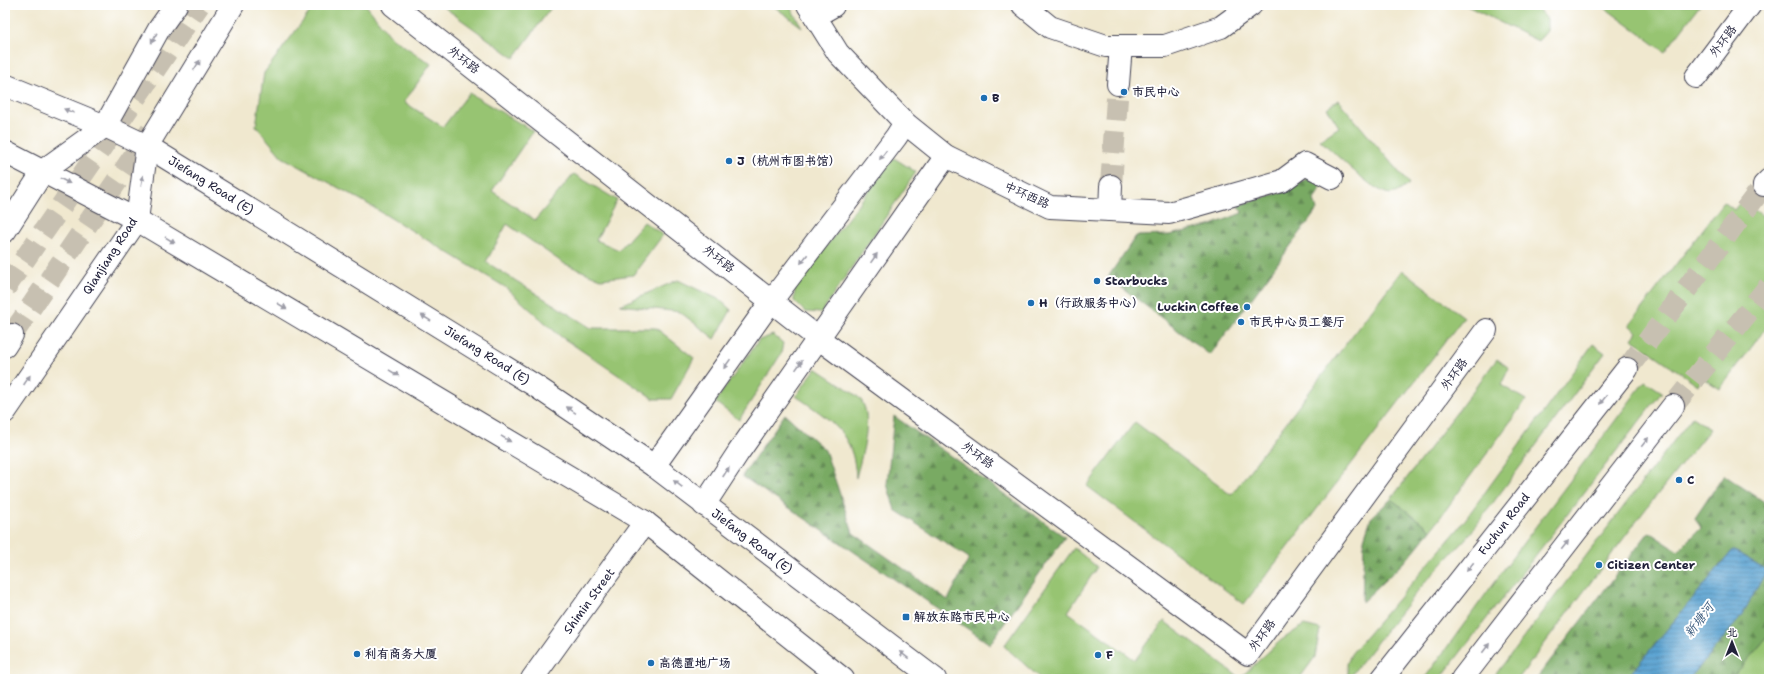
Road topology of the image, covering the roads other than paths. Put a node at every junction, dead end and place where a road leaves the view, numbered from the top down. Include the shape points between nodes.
1 (176, 5) edge
2 (234, 5) edge
3 (393, 5) edge
4 (1022, 5) edge
5 (1251, 5) edge
6 (1750, 5) edge
7 (819, 9) edge
8 (1121, 46) junction
9 (1696, 77) dead end
10 (1118, 84) tunnel mouth
11 (5, 85) edge
12 (904, 123) junction
13 (105, 126) junction
14 (148, 146) junction
15 (5, 152) edge
16 (946, 156) junction
17 (44, 170) junction
18 (1332, 178) dead end
19 (1112, 186) tunnel mouth
20 (1110, 210) junction
21 (137, 220) junction
22 (5, 231) edge
23 (772, 300) junction
24 (1486, 330) dead end
25 (818, 338) junction
26 (1627, 369) tunnel mouth
27 (1673, 406) tunnel mouth
28 (5, 412) edge
29 (654, 466) junction
30 (704, 505) junction
31 (645, 522) junction
32 (532, 679) edge
33 (843, 679) edge
34 (935, 679) edge
35 (1382, 679) edge
36 (1462, 679) edge

1 -> 13 main road via 159,29
14 -> 2 main road, Qianjiang Road
3 - 23 main road, 外环路
4 - 8 main road via 1050,27 1106,46
5 - 8 main road via 1221,27 1165,46
6 - 9 main road, 外环路
7 - 12 main road, 中环西路 via 838,53
8 - 10 main road
13 -> 11 main road, Jiefang Road (E)
12 - 16 main road, 中环西路
12 -> 23 main road
13 - 14 main road, Jiefang Road (E)
13 - 17 main road
21 -> 14 main road, Qianjiang Road
29 -> 14 main road, Jiefang Road (E) via 534,385
15 - 17 main road
16 - 20 main road, 中环西路 via 1050,207
25 -> 16 main road
17 -> 21 main road
17 - 22 main road
18 - 20 main road, 中环西路 via 1305,164 1282,181 1168,213
19 - 20 main road
28 -> 21 main road, Qianjiang Road
21 -> 31 main road
23 - 25 main road, 外环路
23 -> 29 main road
24 - 25 main road, 外环路 via 1248,654
30 -> 25 main road
26 -> 35 main road, Fuchun Road
36 -> 27 main road
30 -> 29 main road, Jiefang Road (E)
34 -> 30 main road, Jiefang Road (E)
31 - 32 main road, Shimin Street
31 - 33 main road

